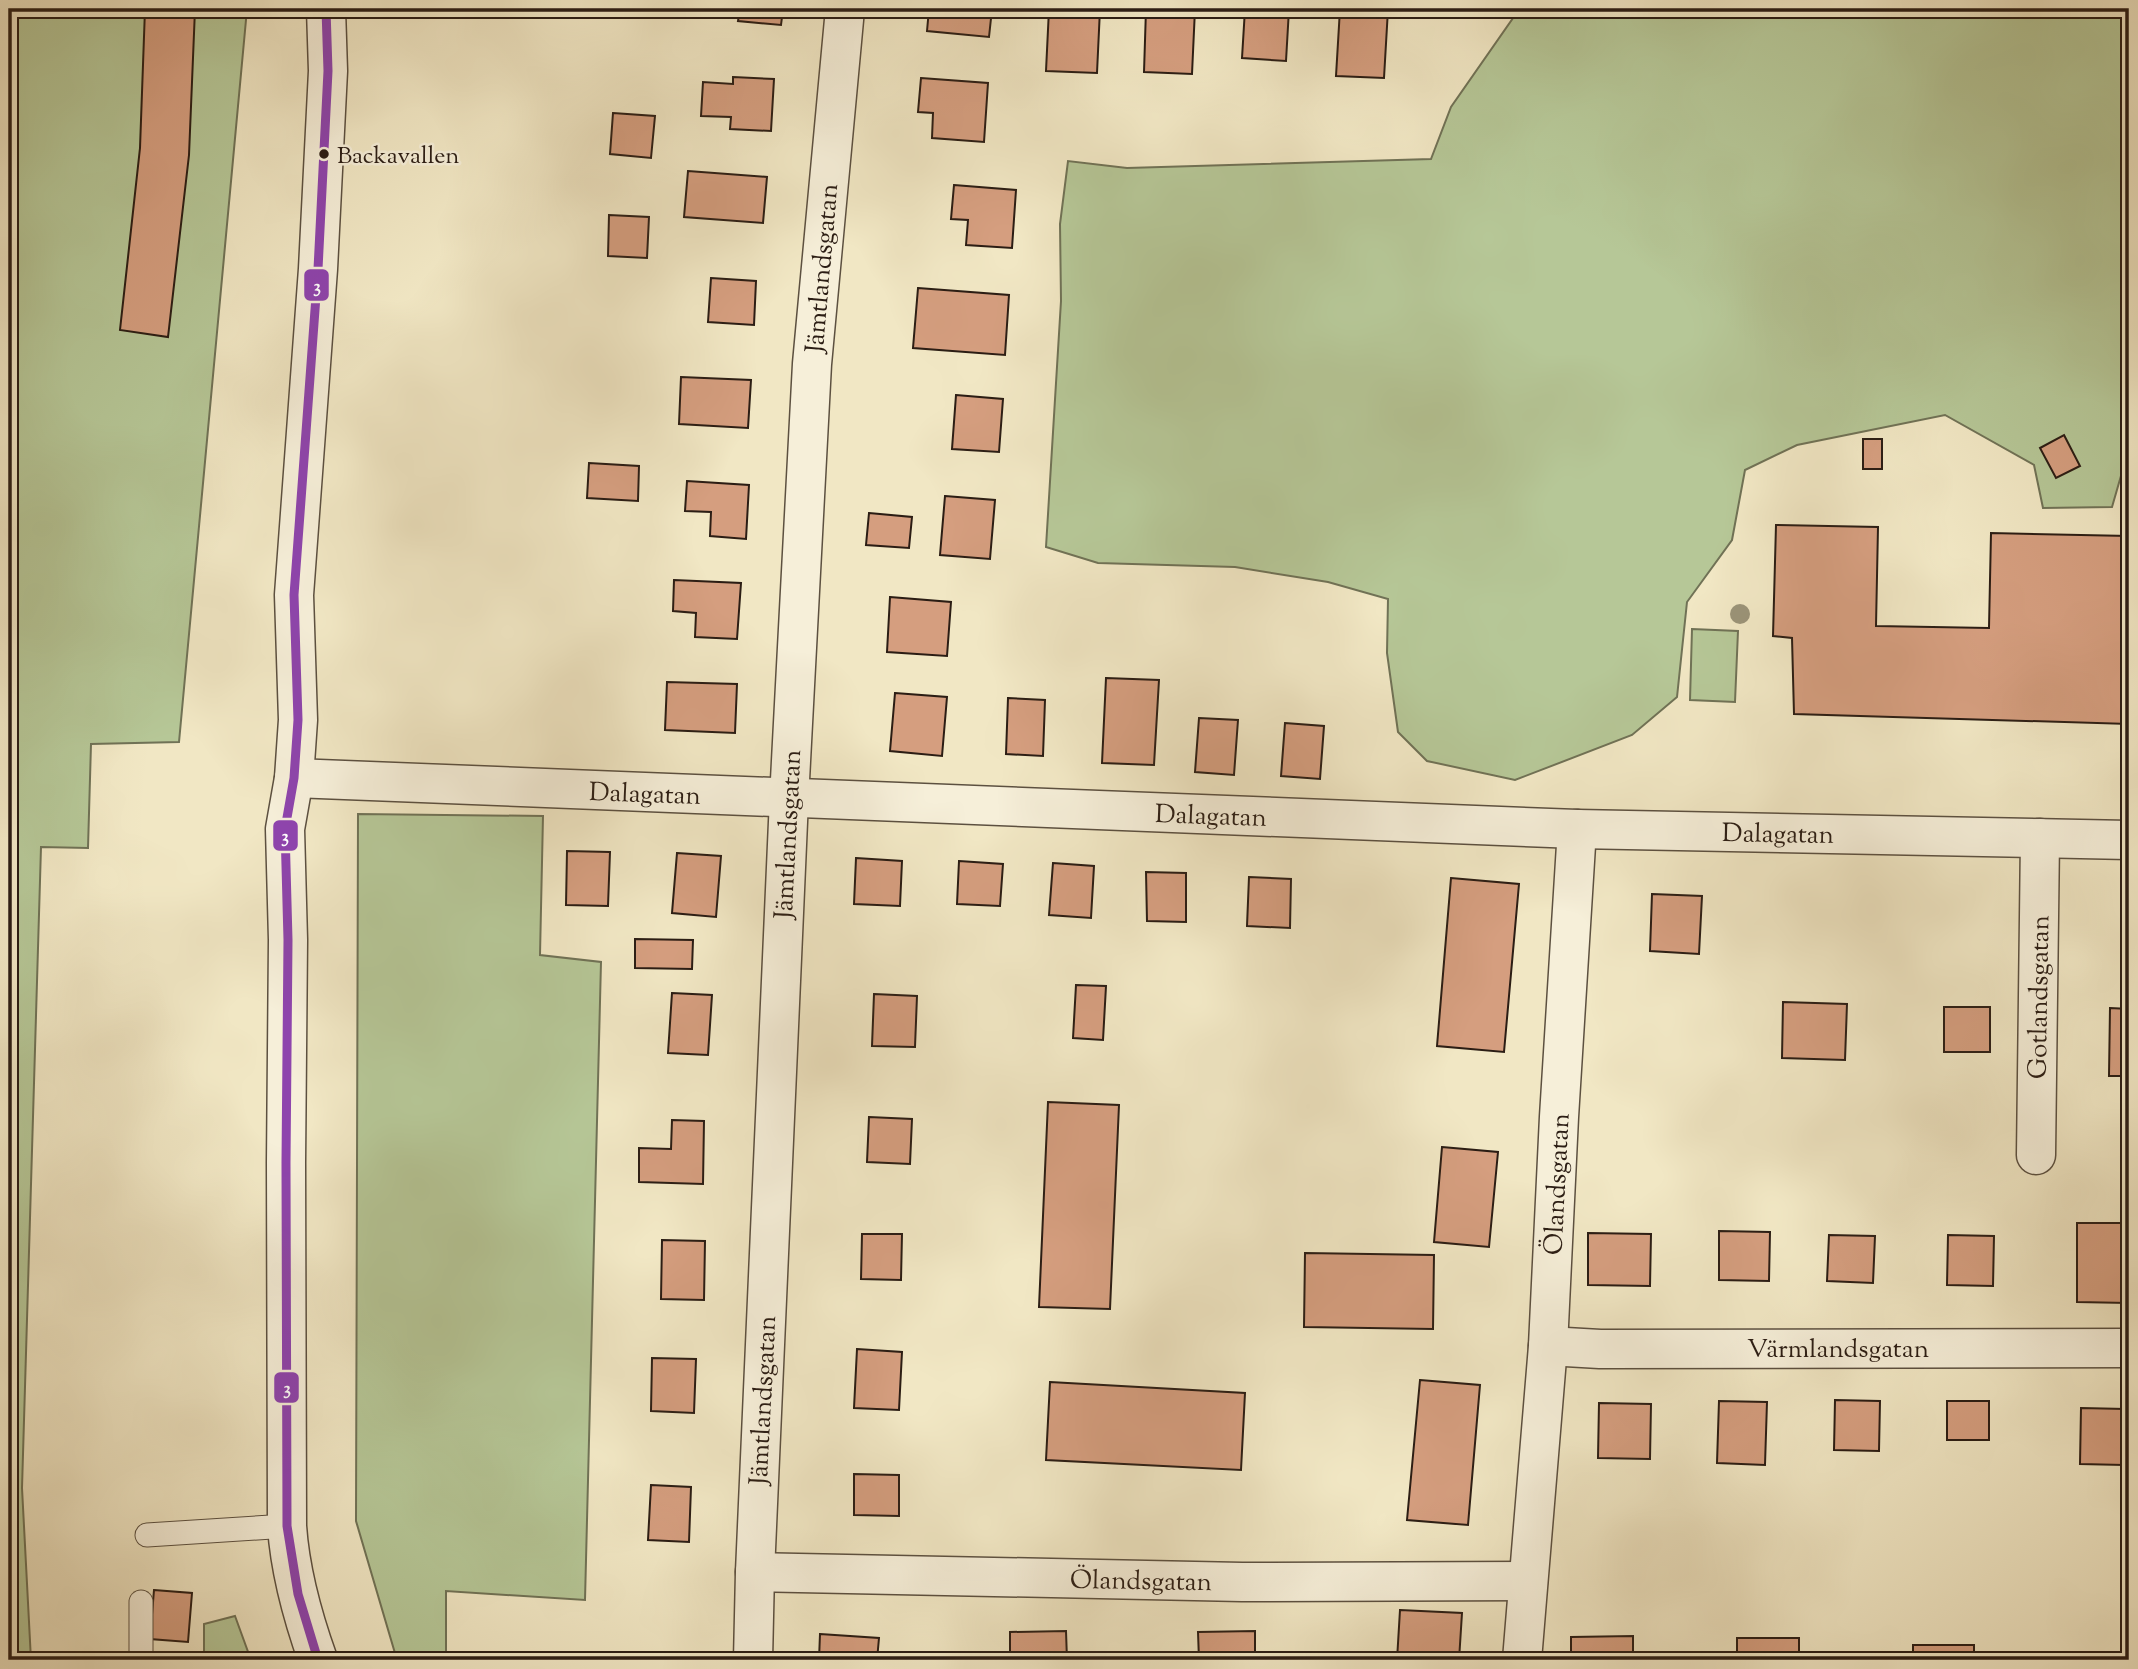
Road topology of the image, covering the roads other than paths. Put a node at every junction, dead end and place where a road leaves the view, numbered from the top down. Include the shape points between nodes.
1 (326, 9) edge
2 (845, 9) edge
3 (294, 778) junction
4 (789, 799) junction
5 (1577, 829) junction
6 (2040, 838) junction
7 (2129, 840) edge
8 (2036, 1155) dead end
9 (1548, 1346) junction
10 (2129, 1348) edge
11 (287, 1526) junction
12 (147, 1535) dead end
13 (755, 1572) junction
14 (1528, 1581) junction
15 (141, 1602) dead end
16 (141, 1660) edge
17 (318, 1660) edge
18 (753, 1660) edge
19 (1522, 1660) edge

1 - 3 street via 328,71 318,269 293,594 298,720
2 - 4 street, Jämtlandsgatan via 811,364
3 - 4 street, Dalagatan
3 - 11 street via 285,829
4 - 5 street, Dalagatan
4 - 13 street, Jämtlandsgatan
5 - 6 street, Dalagatan
5 - 9 street, Ölandsgatan
6 - 7 street, Dalagatan
6 - 8 street, Gotlandsgatan
9 - 10 street, Värmlandsgatan
9 - 14 street, Ölandsgatan
11 - 12 lane
11 - 17 street
13 - 14 street, Ölandsgatan via 1242,1582
13 - 18 street, Jämtlandsgatan
14 - 19 street, Ölandsgatan
15 - 16 lane

